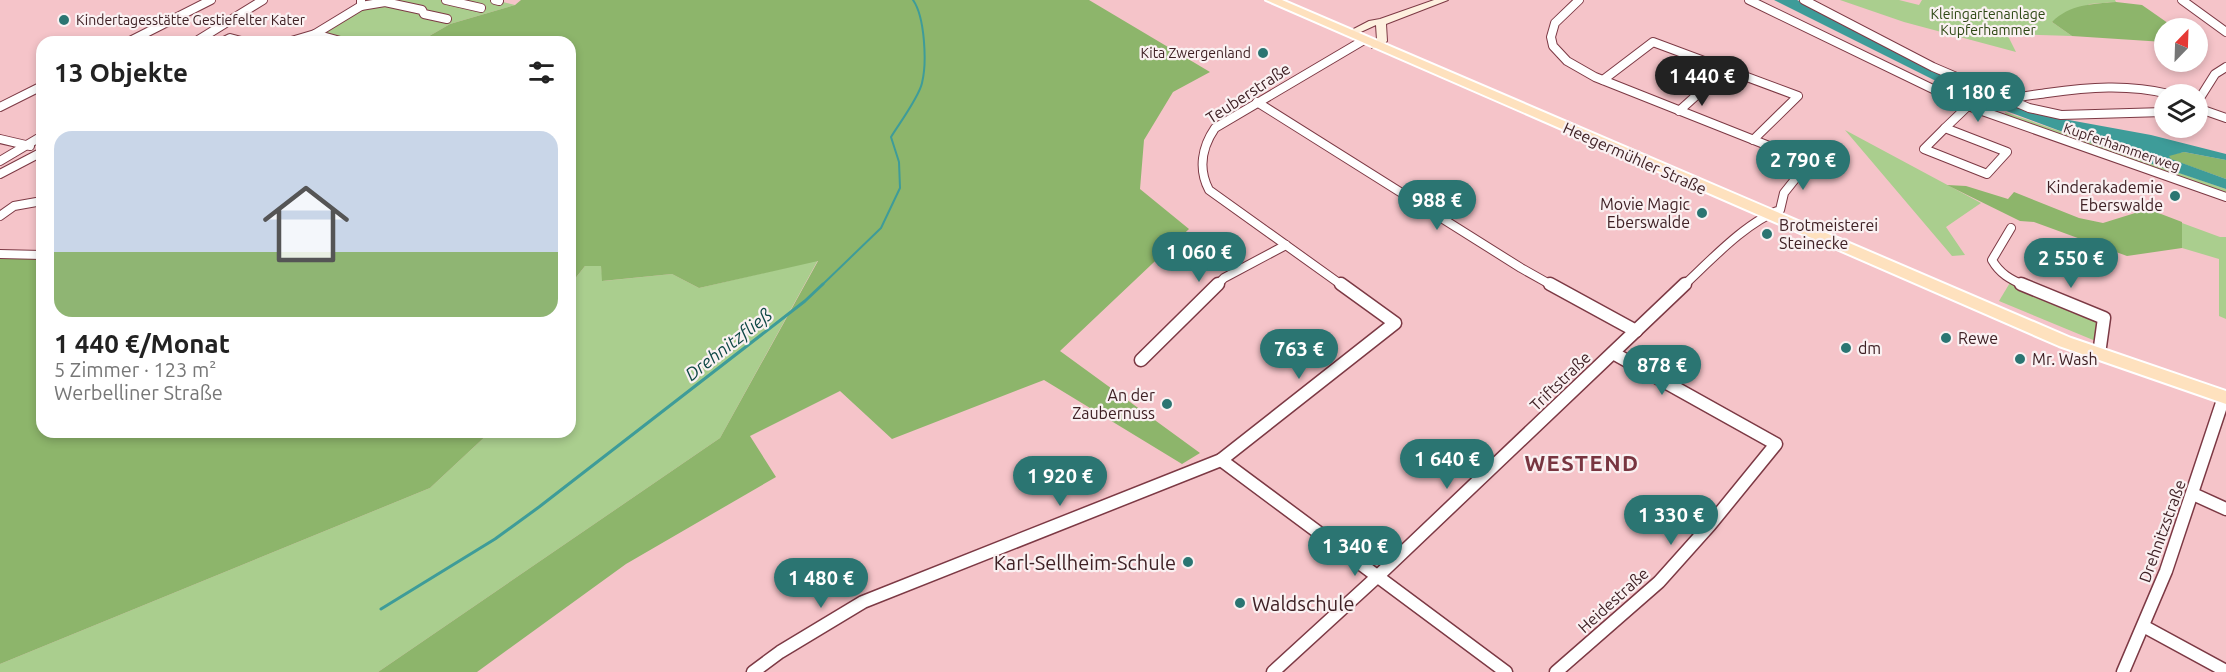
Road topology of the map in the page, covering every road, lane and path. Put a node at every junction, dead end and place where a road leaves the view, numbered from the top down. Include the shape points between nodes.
1 (211, 0) edge
2 (263, 0) edge
3 (446, 0) edge
4 (476, 0) edge
5 (1272, 0) edge
6 (1443, 0) edge
7 (1579, 0) edge
8 (1749, 0) edge
9 (1804, 0) edge
10 (2182, 0) edge
11 (361, 3) edge
12 (468, 5) junction
13 (481, 8) dead end
14 (447, 19) dead end
15 (1381, 22) junction
16 (2226, 32) edge
17 (315, 34) junction
18 (1349, 34) junction
19 (140, 36) edge
20 (205, 36) edge
21 (308, 36) edge
22 (322, 36) edge
23 (1370, 43) junction
24 (2226, 67) edge
25 (1603, 80) junction
26 (1709, 84) dead end
27 (2208, 86) edge
28 (36, 89) edge
29 (2154, 90) edge
30 (2010, 100) junction
31 (1257, 102) junction
32 (1968, 106) junction
33 (0, 107) edge
34 (1679, 111) junction
35 (2154, 112) edge
36 (2208, 114) edge
37 (2226, 118) edge
38 (1945, 128) junction
39 (0, 139) edge
40 (36, 140) edge
41 (1753, 140) junction
42 (26, 146) junction
43 (36, 148) edge
44 (36, 153) edge
45 (0, 161) edge
46 (0, 174) edge
47 (2226, 197) edge
48 (36, 202) edge
49 (1765, 214) junction
50 (0, 216) edge
51 (2011, 228) dead end
52 (1286, 244) junction
53 (0, 254) edge
54 (36, 255) edge
55 (1636, 331) junction
56 (1613, 353) junction
57 (2099, 354) junction
58 (1142, 360) dead end
59 (2225, 398) edge
60 (1221, 460) junction
61 (2193, 494) junction
62 (2226, 509) edge
63 (1379, 575) junction
64 (2145, 627) junction
65 (2226, 671) edge
66 (753, 672) edge
67 (1273, 672) edge
68 (1506, 672) edge
69 (1556, 672) edge
70 (2123, 672) edge

1 - 19 street
2 - 20 street
3 - 12 street
4 - 12 street
5 - 18 main road, Heegermühler Straße
6 - 15 main road
7 - 25 street via 1553,26 1552,42 1570,63
8 - 32 street, Kupferhammerweg
9 - 30 street via 1933,67
10 - 16 street
11 - 14 street via 386,2
11 - 17 street
12 - 13 street
15 - 18 main road
15 - 23 main road via 1382,41
17 - 21 street
17 - 22 street
18 - 23 main road, Heegermühler Straße
23 - 31 street, Teuberstraße
23 - 49 main road, Heegermühler Straße
24 - 27 street via 2215,74
25 - 34 street
25 - 41 street via 1653,42 1798,96
26 - 34 street
28 - 33 street
29 - 30 street via 2127,86 2075,88
30 - 35 street via 2061,115
31 - 52 street, Teuberstraße via 1208,136 1203,181 1209,190
31 - 55 street via 1521,268
32 - 38 street
32 - 47 street, Kupferhammerweg
34 - 41 street
36 - 37 street
38 - 38 street via 1924,149 1987,174 2007,152
39 - 42 street
40 - 42 street
41 - 49 street, Triftstraße via 1778,151 1796,178 1784,193 1780,210
42 - 43 street
42 - 45 street
44 - 46 street
48 - 50 street via 14,206
49 - 55 street, Triftstraße via 1725,246
49 - 57 main road, Heegermühler Straße
51 - 57 street via 1992,260 1998,270 2009,279 2104,318
52 - 58 street via 1224,278
52 - 60 street, Teuberstraße via 1395,323
53 - 54 street
55 - 56 street, Triftstraße
56 - 63 street, Triftstraße
56 - 69 street, Heidestraße via 1776,444 1659,582
57 - 59 main road, Heegermühler Straße
59 - 61 street, Drehnitzstraße
60 - 63 street
60 - 66 street via 863,602
61 - 62 street
61 - 64 street, Drehnitzstraße
63 - 67 street, Triftstraße
63 - 68 street
64 - 65 street
64 - 70 street, Drehnitzstraße

